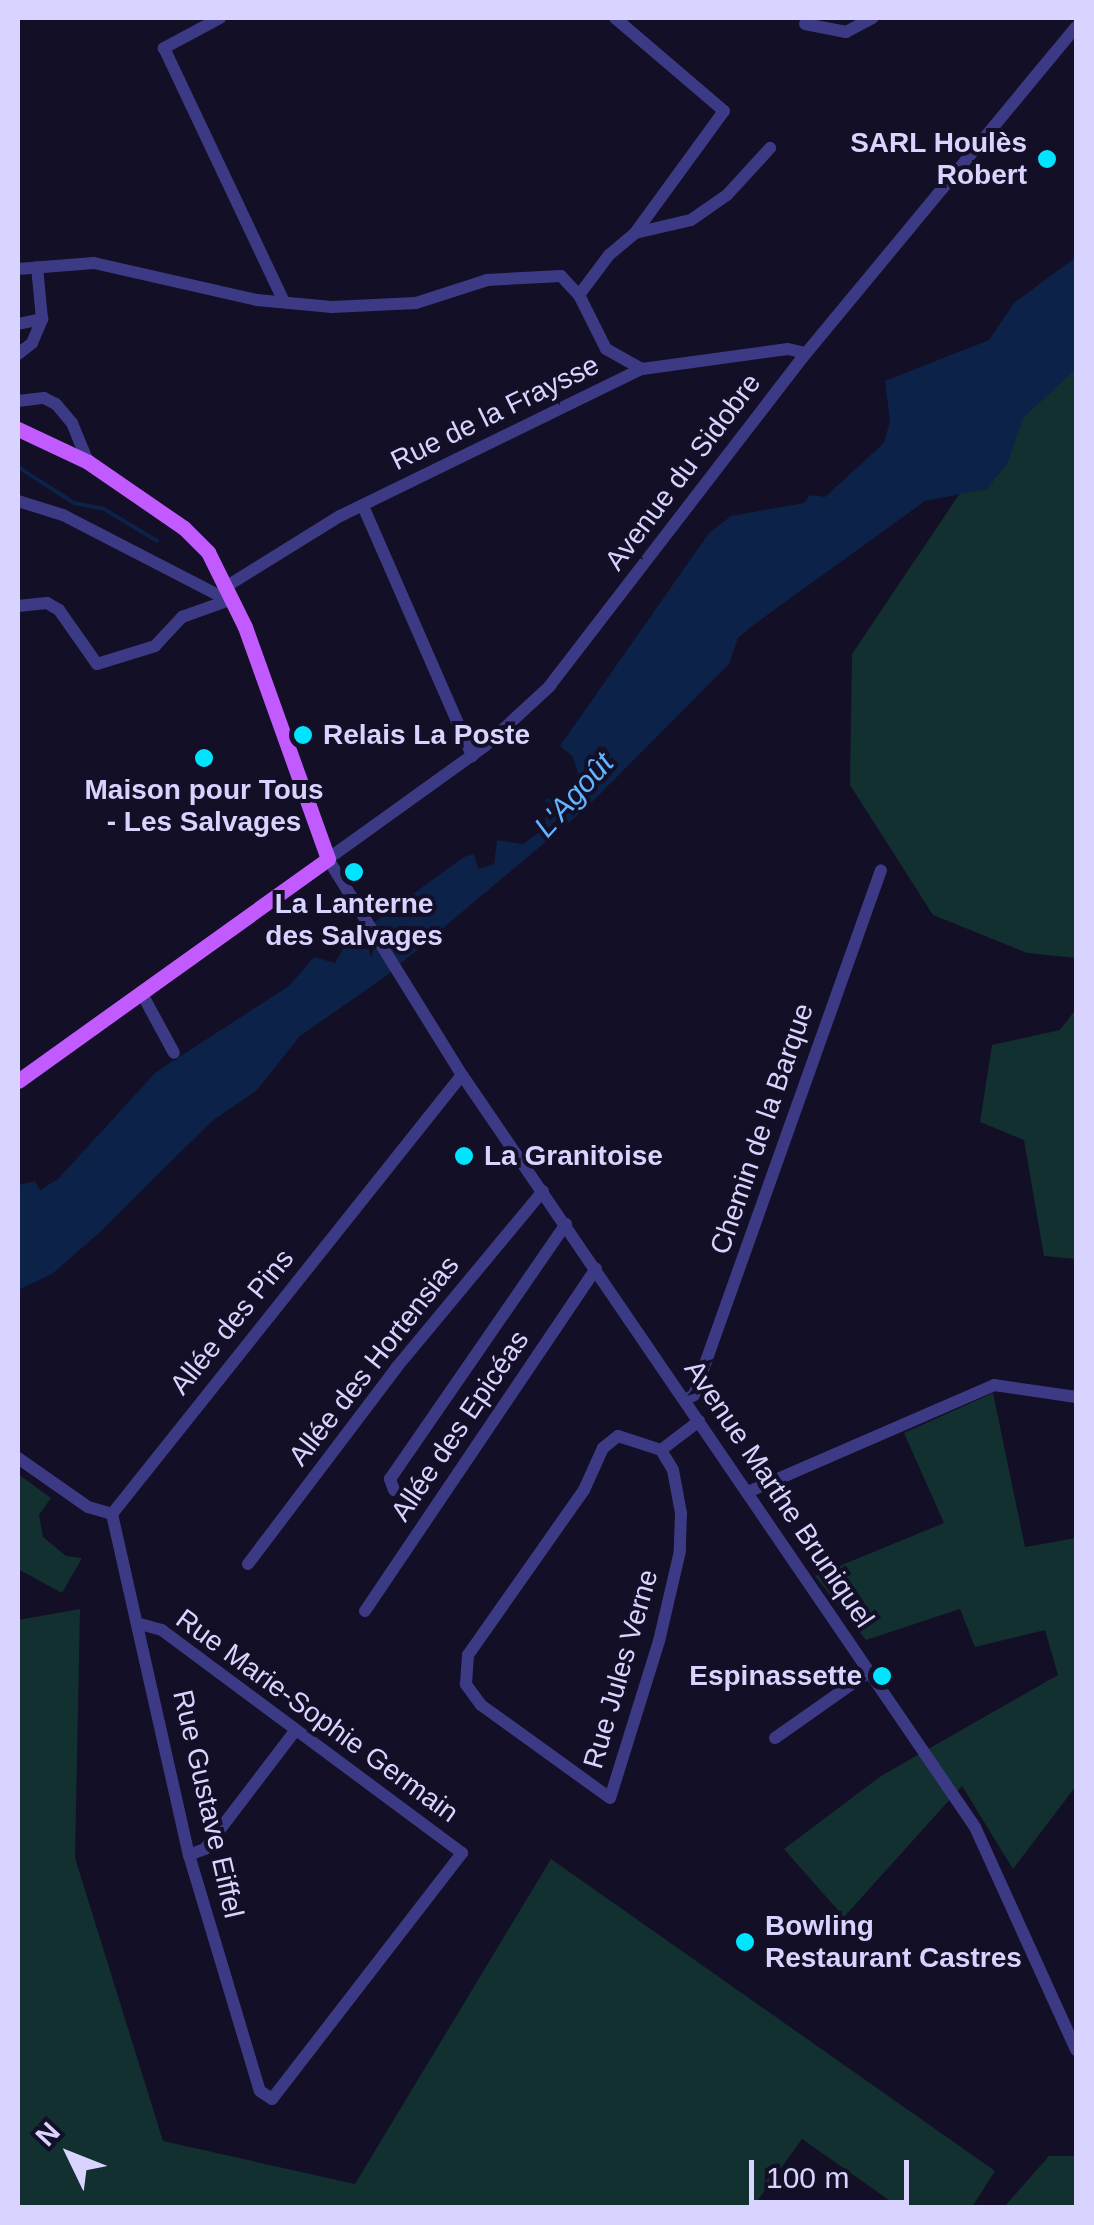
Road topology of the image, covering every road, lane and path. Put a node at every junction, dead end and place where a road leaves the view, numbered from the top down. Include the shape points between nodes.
1 (220, 18) edge
2 (615, 18) edge
3 (872, 18) edge
4 (805, 24) dead end
5 (1076, 27) edge
6 (1076, 35) edge
7 (1037, 72) junction
8 (770, 148) dead end
9 (635, 233) junction
10 (38, 267) junction
11 (18, 269) edge
12 (580, 295) junction
13 (284, 302) junction
14 (42, 319) junction
15 (18, 324) edge
16 (806, 353) junction
17 (18, 354) edge
18 (642, 370) junction
19 (18, 401) edge
20 (18, 429) edge
21 (88, 462) junction
22 (18, 501) edge
23 (363, 506) junction
24 (225, 596) junction
25 (18, 606) edge
26 (472, 756) junction
27 (328, 859) junction
28 (881, 870) dead end
29 (141, 992) junction
30 (174, 1054) dead end
31 (462, 1075) junction
32 (18, 1080) edge
33 (543, 1191) junction
34 (566, 1224) junction
35 (596, 1269) junction
36 (1076, 1396) edge
37 (685, 1400) junction
38 (699, 1421) junction
39 (661, 1450) junction
40 (18, 1458) edge
41 (394, 1490) dead end
42 (748, 1492) junction
43 (112, 1514) junction
44 (248, 1564) dead end
45 (365, 1611) dead end
46 (140, 1624) junction
47 (869, 1672) junction
48 (295, 1732) junction
49 (775, 1738) dead end
50 (189, 1856) junction
51 (1076, 2050) edge
52 (268, 2100) joint

1 - 13 street via 164,48
2 - 9 street via 724,111
3 - 4 street via 846,32
5 - 7 street
6 - 7 street
7 - 16 street, Avenue du Sidobre
8 - 9 street via 727,195 690,220
9 - 12 street
10 - 11 street
10 - 13 street via 94,263
10 - 14 street
12 - 13 street via 561,276 534,274 487,280 416,303
12 - 18 street via 606,349
14 - 15 street
14 - 17 street via 32,343
16 - 18 street, Rue de la Fraysse via 788,349
16 - 26 street, Avenue du Sidobre via 550,686
18 - 23 street, Rue de la Fraysse
19 - 21 street via 44,398 56,404
20 - 21 main road
21 - 24 main road via 184,528
22 - 24 street via 63,514 212,598
23 - 24 street, Rue de la Fraysse
23 - 26 street
24 - 25 street, Rue de la Fraysse via 182,616 156,646 97,664 59,610 46,603
24 - 27 main road
26 - 27 street, Avenue du Sidobre
27 - 29 main road
27 - 31 street, Avenue Marthe Bruniquel
28 - 37 street, Chemin de la Barque via 694,1395
29 - 30 street
29 - 32 main road
31 - 33 street, Avenue Marthe Bruniquel
31 - 43 street, Allée des Pins
33 - 34 street, Avenue Marthe Bruniquel
33 - 44 street, Allée des Hortensias via 396,1368
34 - 35 street, Avenue Marthe Bruniquel
34 - 41 street via 390,1479
35 - 37 street, Avenue Marthe Bruniquel
35 - 45 street, Allée des Epicéas
36 - 42 street via 994,1385
37 - 38 street, Avenue Marthe Bruniquel
38 - 39 street
38 - 42 street, Avenue Marthe Bruniquel
39 - 39 street, Rue Jules Verne via 673,1470 680,1550 610,1798 482,1705 466,1684 468,1655 584,1490 604,1448 618,1436
40 - 43 street via 101,1515
42 - 47 street, Avenue Marthe Bruniquel
43 - 46 street, Rue Gustave Eiffel
46 - 48 street, Rue Marie-Sophie Germain via 162,1630
46 - 50 street, Rue Gustave Eiffel
47 - 49 street
47 - 51 street, Avenue Marthe Bruniquel via 1003,1876
48 - 50 street via 205,1849
48 - 52 street, Rue Marie-Sophie Germain via 462,1854 280,2095
50 - 52 street, Rue Gustave Eiffel via 257,2084

